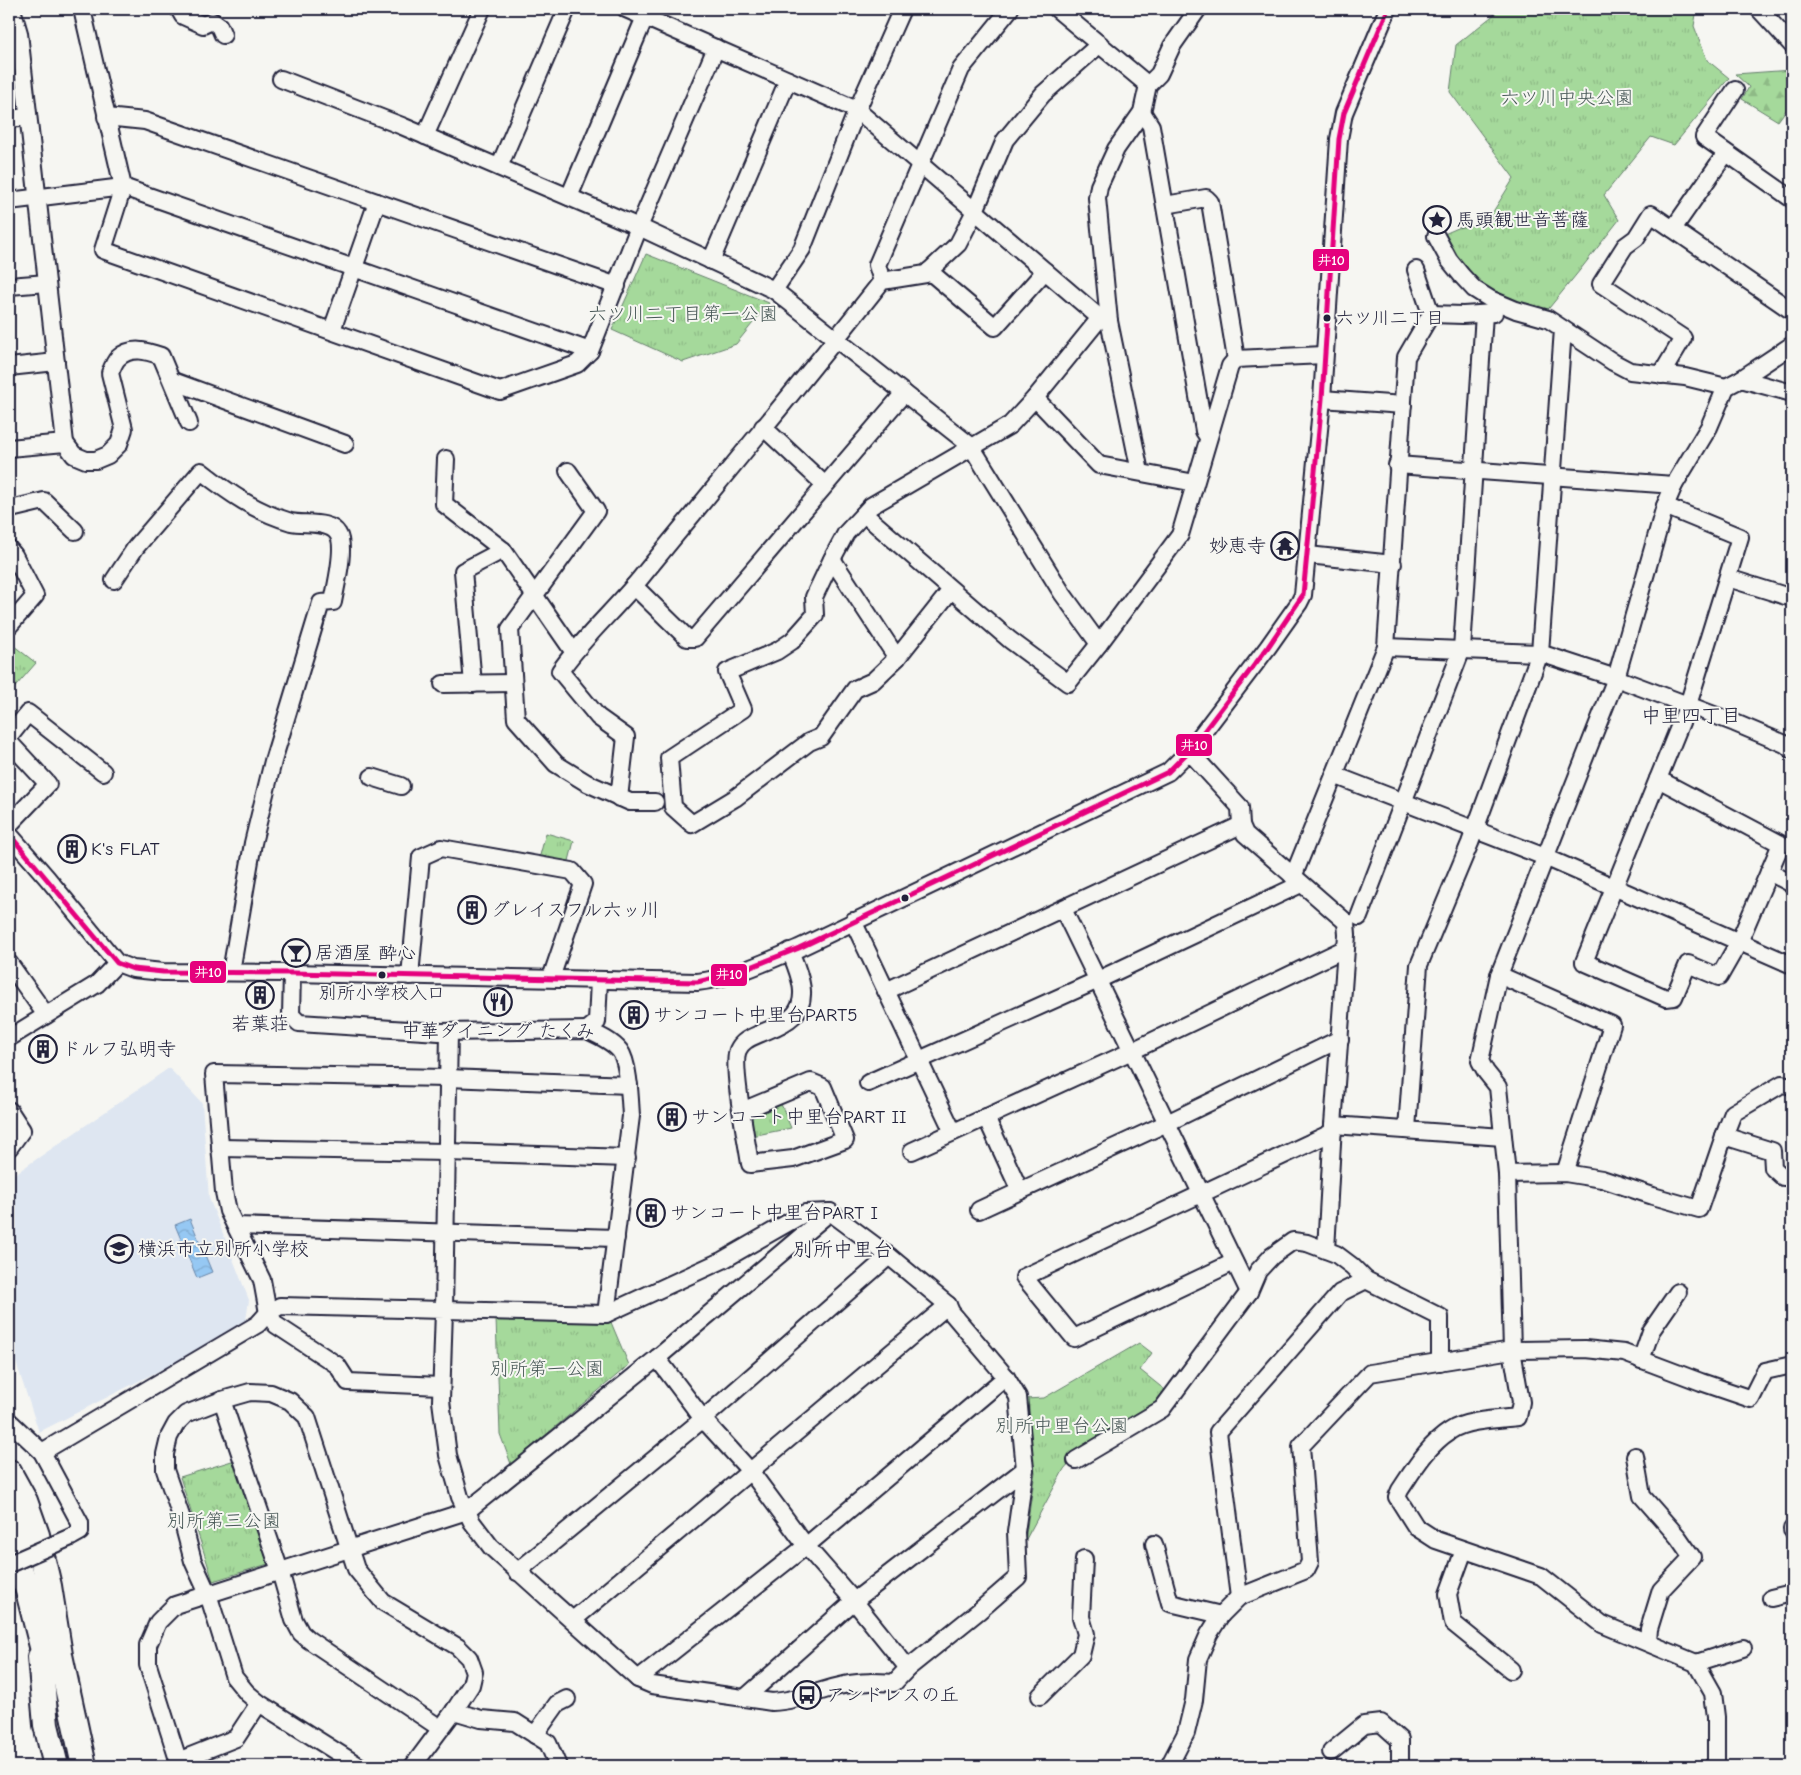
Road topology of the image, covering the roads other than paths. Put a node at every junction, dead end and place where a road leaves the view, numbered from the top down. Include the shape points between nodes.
1 (12, 9) edge
2 (82, 9) edge
3 (179, 9) edge
4 (482, 9) edge
5 (568, 9) edge
6 (626, 9) edge
7 (902, 9) edge
8 (1010, 9) edge
9 (1058, 9) edge
10 (1198, 9) edge
11 (1388, 9) edge
12 (1759, 9) edge
13 (646, 17) junction
14 (14, 34) edge
15 (223, 35) dead end
16 (1100, 44) junction
17 (1792, 45) edge
18 (716, 48) junction
19 (280, 79) dead end
20 (788, 80) junction
21 (1148, 85) junction
22 (1735, 90) dead end
23 (857, 110) junction
24 (1142, 112) junction
25 (28, 117) junction
26 (106, 117) junction
27 (9, 119) edge
28 (424, 136) junction
29 (1726, 153) junction
30 (921, 165) junction
31 (499, 168) junction
32 (123, 187) junction
33 (37, 197) junction
34 (568, 197) junction
35 (1792, 199) edge
36 (9, 200) edge
37 (377, 202) junction
38 (1165, 205) junction
39 (975, 211) junction
40 (638, 228) junction
41 (1673, 229) junction
42 (1436, 236) dead end
43 (711, 261) junction
44 (354, 269) junction
45 (1416, 270) dead end
46 (929, 271) junction
47 (1045, 271) junction
48 (882, 281) junction
49 (47, 283) junction
50 (9, 286) edge
51 (617, 286) junction
52 (774, 290) junction
53 (1516, 310) junction
54 (1792, 311) edge
55 (1431, 314) junction
56 (1484, 314) junction
57 (1104, 319) junction
58 (1563, 329) junction
59 (332, 330) junction
60 (836, 339) junction
61 (1792, 345) edge
62 (590, 351) junction
63 (1324, 355) junction
64 (1236, 359) junction
65 (56, 362) junction
66 (9, 367) edge
67 (1661, 374) junction
68 (173, 381) junction
69 (1733, 383) junction
70 (904, 393) junction
71 (1792, 393) edge
72 (1035, 398) junction
73 (1322, 398) junction
74 (1403, 405) junction
75 (190, 423) dead end
76 (763, 427) junction
77 (1208, 437) junction
78 (65, 443) junction
79 (345, 444) dead end
80 (972, 446) junction
81 (9, 448) edge
82 (446, 459) dead end
83 (1397, 465) junction
84 (568, 470) dead end
85 (1475, 471) junction
86 (1140, 472) junction
87 (1553, 476) junction
88 (1195, 482) junction
89 (825, 485) junction
90 (1674, 485) junction
91 (1665, 506) junction
92 (11, 510) edge
93 (864, 514) junction
94 (75, 531) dead end
95 (9, 550) edge
96 (503, 550) junction
97 (1308, 555) junction
98 (832, 559) junction
99 (1392, 564) junction
100 (1728, 578) junction
101 (114, 580) dead end
102 (634, 586) junction
103 (951, 590) junction
104 (534, 597) junction
105 (1792, 598) edge
106 (9, 626) edge
107 (1099, 644) junction
108 (1386, 648) junction
109 (1462, 649) junction
110 (573, 651) junction
111 (1540, 653) junction
112 (897, 658) junction
113 (1616, 678) junction
114 (513, 683) junction
115 (443, 684) dead end
116 (473, 684) junction
117 (1688, 705) junction
118 (9, 737) edge
119 (9, 742) edge
120 (1792, 750) edge
121 (1189, 751) junction
122 (103, 772) dead end
123 (1334, 775) junction
124 (372, 777) dead end
125 (1658, 780) junction
126 (401, 786) dead end
127 (619, 798) junction
128 (655, 802) dead end
129 (1404, 802) junction
130 (1241, 825) junction
131 (1475, 830) junction
132 (9, 834) edge
133 (1545, 857) junction
134 (1769, 872) junction
135 (1297, 881) junction
136 (1792, 884) edge
137 (1615, 888) junction
138 (1063, 909) junction
139 (853, 921) junction
140 (1352, 933) junction
141 (1739, 942) junction
142 (790, 951) junction
143 (9, 963) edge
144 (117, 963) junction
145 (1792, 965) edge
146 (231, 972) junction
147 (292, 973) junction
148 (1499, 975) junction
149 (410, 976) junction
150 (551, 978) junction
151 (600, 980) junction
152 (1098, 980) junction
153 (886, 991) junction
154 (46, 1015) junction
155 (587, 1030) junction
156 (449, 1032) junction
157 (9, 1038) edge
158 (1340, 1039) junction
159 (1132, 1051) junction
160 (920, 1061) junction
161 (448, 1078) junction
162 (868, 1083) dead end
163 (628, 1084) junction
164 (1792, 1086) edge
165 (9, 1110) edge
166 (742, 1111) junction
167 (986, 1117) junction
168 (1167, 1123) junction
169 (1333, 1128) junction
170 (1407, 1129) junction
171 (953, 1132) junction
172 (1724, 1136) junction
173 (1503, 1137) junction
174 (9, 1148) edge
175 (220, 1148) junction
176 (912, 1151) dead end
177 (447, 1152) junction
178 (627, 1158) junction
179 (1565, 1173) junction
180 (1507, 1174) junction
181 (1792, 1177) edge
182 (1020, 1191) junction
183 (1201, 1194) junction
184 (979, 1210) dead end
185 (830, 1212) junction
186 (236, 1226) junction
187 (446, 1233) junction
188 (616, 1238) junction
189 (1326, 1250) junction
190 (889, 1256) junction
191 (1234, 1262) junction
192 (1366, 1280) junction
193 (1249, 1292) junction
194 (1678, 1292) dead end
195 (948, 1305) junction
196 (444, 1310) junction
197 (268, 1313) junction
198 (606, 1314) junction
199 (1512, 1350) junction
200 (657, 1358) junction
201 (1641, 1360) junction
202 (1440, 1362) junction
203 (1792, 1365) edge
204 (1006, 1377) junction
205 (441, 1386) junction
206 (222, 1400) junction
207 (703, 1420) junction
208 (9, 1421) edge
209 (42, 1452) junction
210 (1635, 1456) dead end
211 (1076, 1460) dead end
212 (1025, 1469) junction
213 (9, 1472) edge
214 (750, 1472) junction
215 (9, 1510) edge
216 (467, 1511) junction
217 (9, 1539) edge
218 (1154, 1544) dead end
219 (806, 1546) junction
220 (350, 1548) junction
221 (1464, 1550) junction
222 (9, 1557) edge
223 (1084, 1559) dead end
224 (9, 1564) edge
225 (280, 1571) junction
226 (517, 1572) junction
227 (38, 1588) junction
228 (1792, 1592) edge
229 (208, 1594) junction
230 (1239, 1597) junction
231 (1771, 1598) dead end
232 (854, 1601) junction
233 (1221, 1615) junction
234 (45, 1618) junction
235 (573, 1620) junction
236 (1648, 1641) junction
237 (1744, 1648) dead end
238 (1696, 1662) junction
239 (908, 1668) junction
240 (1511, 1670) dead end
241 (638, 1679) junction
242 (1040, 1696) dead end
243 (567, 1698) dead end
244 (746, 1698) junction
245 (259, 1703) junction
246 (454, 1711) junction
247 (440, 1728) junction
248 (535, 1735) junction
249 (1331, 1752) dead end
250 (179, 1763) edge
251 (56, 1766) edge
252 (69, 1766) edge
253 (84, 1766) edge
254 (90, 1766) edge
255 (359, 1766) edge
256 (413, 1766) edge
257 (558, 1766) edge
258 (1169, 1766) edge
259 (1400, 1766) edge
260 (1716, 1766) edge

1 - 14 street
2 - 26 street
3 - 15 street via 183,16 203,24 212,21
4 - 28 street
5 - 31 street
6 - 13 street
7 - 23 street
8 - 30 street via 961,69
9 - 16 street
10 - 21 street via 1172,46 1159,74
11 - 63 street via 1344,113 1339,139
12 - 17 street
13 - 18 street
13 - 34 street
14 - 25 street
16 - 21 street
16 - 39 street via 1043,94 1005,140
18 - 20 street
18 - 40 street
19 - 28 street
20 - 23 street
20 - 43 street
21 - 24 street
22 - 29 street via 1704,137
23 - 30 street
23 - 52 street via 802,249
24 - 38 street via 1151,126
24 - 57 street via 1116,149 1099,186
25 - 27 street
25 - 33 street
26 - 32 street
26 - 37 street via 145,120
28 - 31 street
29 - 35 street
29 - 41 street
30 - 39 street
30 - 48 street via 877,265
31 - 34 street
32 - 33 street
32 - 44 street
32 - 59 street via 103,250
33 - 36 street
33 - 49 street
34 - 40 street
37 - 44 street
37 - 51 street
38 - 64 street via 1206,198 1210,202
38 - 77 street via 1204,431
39 - 46 street via 958,244
39 - 47 street
40 - 43 street
40 - 51 street
41 - 54 street
41 - 67 street via 1651,214 1636,238 1625,246 1601,284 1683,338
42 - 53 street via 1453,265 1474,289 1490,300
43 - 52 street
44 - 59 street
44 - 62 street
45 - 55 street
46 - 47 street via 995,327
46 - 48 street
47 - 57 street
48 - 60 street
49 - 50 street
49 - 65 street
51 - 62 street
52 - 60 street
53 - 56 street
53 - 58 street via 1548,319
55 - 56 street
55 - 74 street via 1406,357
56 - 85 street
57 - 72 street
57 - 86 street
58 - 67 street via 1630,371
58 - 87 street
59 - 62 street via 500,391 577,364
60 - 70 street
60 - 76 street
61 - 69 street
63 - 64 street
63 - 73 street
64 - 77 street via 1230,366
65 - 66 street
65 - 78 street
67 - 69 street
68 - 75 street
68 - 78 street via 162,356 145,350 118,358 110,372 124,429 119,444 108,455 86,460 74,455
68 - 79 street
69 - 71 street
69 - 90 street
70 - 80 street
70 - 89 street
72 - 80 street via 1010,425
72 - 86 street via 1099,465
73 - 74 street
73 - 97 street
74 - 83 street
76 - 89 street
76 - 102 street
77 - 88 street
78 - 81 street
80 - 93 street via 871,506
80 - 107 street via 1062,593
82 - 96 street via 444,504
83 - 85 street
83 - 99 street
84 - 104 street via 596,511
85 - 87 street
85 - 109 street
86 - 88 street
87 - 90 street
87 - 111 street
88 - 107 street via 1180,535
89 - 102 street via 695,638 687,638
90 - 91 street
91 - 100 street via 1740,537
91 - 113 street
92 - 94 street via 44,501
93 - 98 street via 846,533
93 - 103 street
95 - 106 street via 35,596
96 - 104 street
96 - 116 street via 463,571
97 - 99 street
97 - 121 street via 1303,595 1299,602
98 - 112 street
98 - 112 street via 814,597 814,615 792,641 727,672 743,709 669,758 673,807 692,824 735,798 809,742 821,737 856,688 873,681
99 - 108 street
100 - 105 street
100 - 117 street
101 - 146 street via 136,547 201,470 249,505 266,513 293,522 328,526 337,532 342,545 333,602 321,603 273,761 253,843
102 - 110 street
103 - 107 street via 1068,683
103 - 112 street
104 - 110 street
104 - 114 street via 510,629
108 - 109 street
108 - 123 street
109 - 111 street
109 - 129 street
110 - 127 street via 560,672 598,717 626,737
111 - 113 street
111 - 131 street
113 - 117 street
113 - 133 street
114 - 116 street
114 - 127 street via 516,720 556,764
115 - 116 street
117 - 120 street via 1785,744
117 - 125 street
118 - 122 street via 28,713
119 - 132 street via 48,784
121 - 130 street via 1240,806
121 - 139 street via 1168,772
123 - 129 street
123 - 135 street
124 - 126 street
125 - 134 street via 1781,844
125 - 137 street
127 - 128 street via 630,802
129 - 131 street
129 - 140 street
130 - 135 street via 1245,834
130 - 138 street
131 - 133 street
131 - 170 street via 1419,965
132 - 144 street
133 - 137 street
133 - 148 street
134 - 136 street
134 - 141 street
135 - 140 street via 1346,922
135 - 152 street
137 - 141 street
137 - 141 street via 1584,962 1666,998 1674,997 1688,964 1719,977
138 - 152 street
138 - 153 street
139 - 142 street
139 - 153 street
140 - 158 street
140 - 159 street
141 - 145 street
142 - 151 street via 742,972 714,980 675,983
142 - 166 street via 801,981 800,1006 784,1023 745,1040 738,1049 736,1061
143 - 154 street
144 - 146 street via 133,969 163,972
144 - 154 street via 98,984
146 - 147 street
147 - 149 street
147 - 156 street via 291,1015 299,1023
148 - 173 street via 1480,1061 1498,1087
148 - 179 street via 1612,1025
149 - 150 street
149 - 150 street via 421,857 441,848 572,871 583,884
150 - 151 street
151 - 155 street via 597,1022
152 - 159 street
152 - 160 street
153 - 160 street
154 - 157 street
155 - 156 street
155 - 163 street via 619,1050 624,1057
156 - 161 street
158 - 168 street
158 - 169 street
159 - 167 street
159 - 168 street
160 - 162 street
160 - 171 street
161 - 163 street
161 - 175 street via 214,1074
161 - 177 street
163 - 178 street via 631,1116
164 - 172 street via 1782,1084 1733,1113
165 - 174 street via 22,1130
166 - 166 street via 750,1164 793,1159 845,1140 823,1087 810,1082
167 - 171 street
167 - 182 street
168 - 182 street
168 - 183 street
169 - 170 street
169 - 183 street
169 - 189 street
170 - 173 street
171 - 176 street
172 - 179 street via 1699,1209 1602,1179
172 - 181 street via 1772,1151 1773,1168 1783,1177
173 - 180 street
175 - 177 street
175 - 186 street via 224,1192 228,1211
177 - 178 street
177 - 187 street
178 - 188 street
179 - 180 street
180 - 199 street
182 - 184 street
183 - 191 street
183 - 191 street via 1024,1277 1074,1338
185 - 190 street
185 - 198 street via 805,1213 723,1260
185 - 200 street
186 - 187 street
186 - 197 street via 262,1280
187 - 188 street
187 - 196 street
188 - 198 street
189 - 192 street via 1344,1260
189 - 193 street via 1294,1240 1258,1271
190 - 195 street
190 - 207 street
191 - 193 street
192 - 202 street via 1440,1317
192 - 230 street via 1340,1293 1218,1432
193 - 211 street via 1162,1409
194 - 201 street via 1651,1331
195 - 204 street
195 - 214 street
196 - 197 street via 280,1306
196 - 198 street
196 - 205 street
197 - 205 street via 276,1325 337,1365 348,1382
197 - 209 street via 258,1324
199 - 201 street via 1608,1350
199 - 202 street
199 - 221 street via 1521,1402 1518,1417 1480,1421 1451,1430 1428,1451 1397,1497 1416,1527 1436,1540
200 - 207 street
200 - 216 street
201 - 203 street via 1751,1399 1765,1371
202 - 230 street via 1370,1373 1296,1441 1310,1562 1306,1570
204 - 212 street via 1018,1397
204 - 219 street
205 - 216 street via 448,1455
206 - 220 street via 250,1392 271,1393 290,1401 307,1417
206 - 225 street
206 - 229 street via 186,1414 169,1437 165,1454 165,1470 193,1561
207 - 214 street
207 - 226 street
208 - 209 street
209 - 224 street, bridge via 80,1523 80,1532
210 - 236 street via 1642,1496 1692,1557 1661,1590
212 - 232 street
212 - 239 street via 1016,1532 1018,1577
213 - 227 highway via 25,1501 37,1535
214 - 219 street
214 - 235 street
215 - 227 highway via 25,1535
216 - 220 street
216 - 226 street via 491,1547
217 - 227 highway
218 - 233 street via 1170,1603
219 - 232 street
219 - 241 street
220 - 225 street
220 - 246 street via 356,1569 382,1602 458,1647 469,1658 474,1672
221 - 236 street via 1540,1576 1602,1624
221 - 240 street via 1448,1594 1453,1624
222 - 227 highway
223 - 242 street via 1080,1617 1086,1634 1080,1655
225 - 229 street
225 - 247 street via 301,1633
226 - 235 street
227 - 234 highway
228 - 231 street
229 - 245 street via 234,1677
229 - 250 street via 175,1605 158,1622 148,1645 148,1665
230 - 233 street
232 - 239 street
232 - 244 street
233 - 258 street via 1198,1660 1194,1700 1186,1733
234 - 251 highway via 46,1725
234 - 252 highway
234 - 253 highway
234 - 254 highway via 70,1654 84,1714
235 - 241 street
236 - 238 street
237 - 238 street
238 - 260 street via 1712,1693 1716,1717
239 - 244 street via 894,1683 868,1681 843,1685 786,1701
241 - 244 street via 652,1685
243 - 248 street via 557,1704
245 - 250 street via 236,1738
245 - 255 street
246 - 247 street
246 - 248 street via 481,1719 515,1722
247 - 256 street
248 - 257 street via 548,1743
249 - 259 street via 1364,1725 1381,1723 1400,1740

